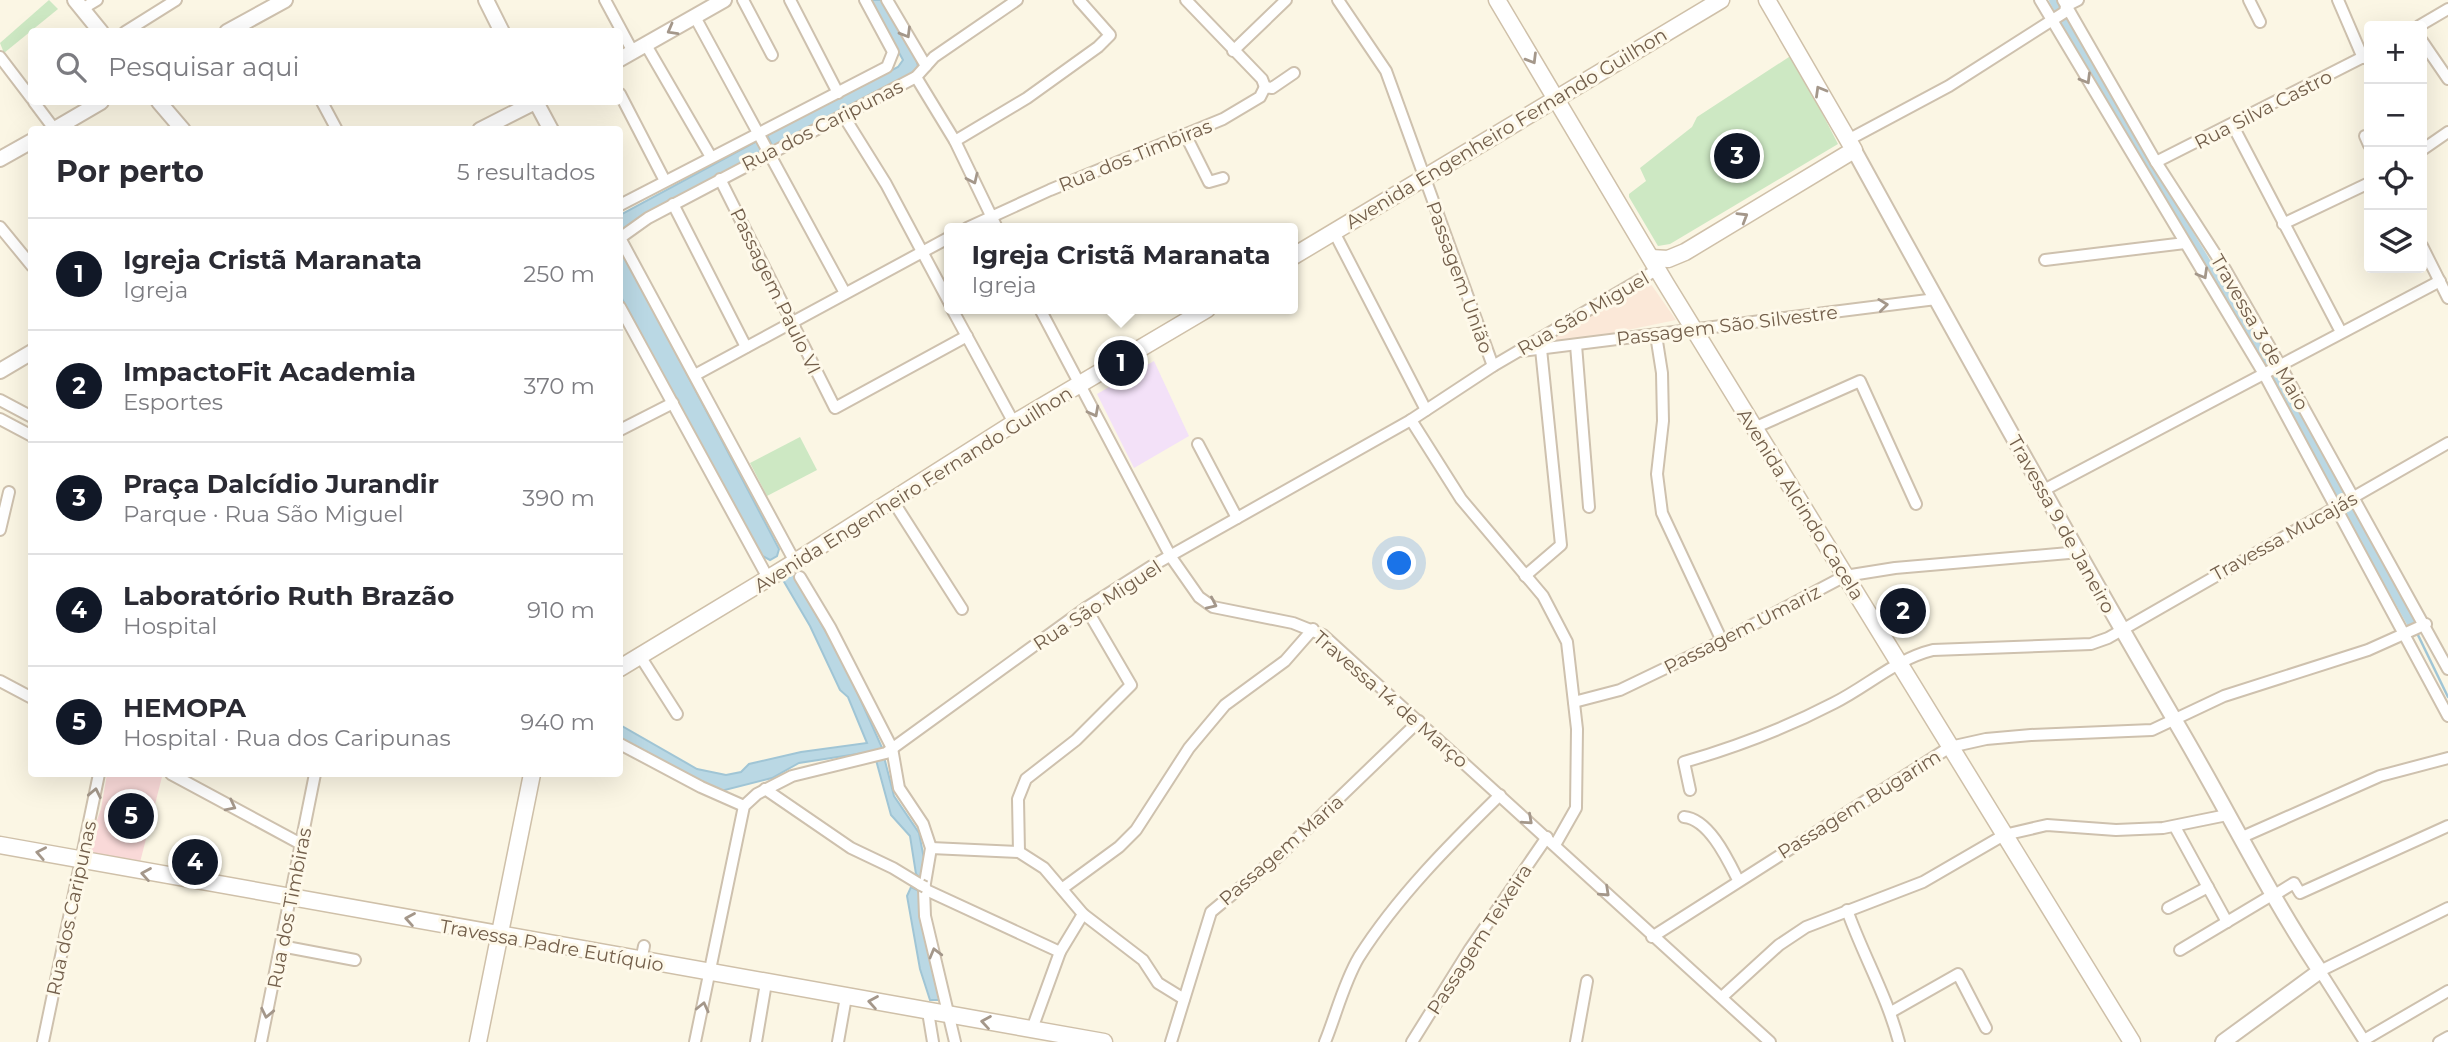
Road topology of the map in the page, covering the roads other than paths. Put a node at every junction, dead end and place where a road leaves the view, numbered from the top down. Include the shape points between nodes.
1 (97, 0) edge
2 (176, 0) edge
3 (285, 0) edge
4 (486, 0) edge
5 (605, 0) edge
6 (724, 0) edge
7 (743, 0) edge
8 (790, 0) edge
9 (866, 0) edge
10 (887, 0) edge
11 (1017, 0) edge
12 (1079, 0) edge
13 (1185, 0) edge
14 (1286, 0) edge
15 (1338, 0) edge
16 (1497, 0) edge
17 (1721, 0) edge
18 (1767, 0) edge
19 (2040, 0) edge
20 (2078, 0) edge
21 (2249, 0) edge
22 (2338, 0) edge
23 (78, 5) edge
24 (2065, 6) edge
25 (2448, 9) edge
26 (695, 17) junction
27 (2051, 20) junction
28 (2427, 21) edge
29 (2260, 22) dead end
30 (98, 28) edge
31 (131, 28) edge
32 (234, 28) edge
33 (500, 28) edge
34 (640, 48) junction
35 (2427, 48) edge
36 (1233, 51) junction
37 (2364, 52) edge
38 (772, 55) dead end
39 (0, 57) edge
40 (623, 57) edge
41 (2364, 57) edge
42 (926, 66) junction
43 (1294, 73) dead end
44 (916, 77) junction
45 (2448, 79) edge
46 (1265, 87) junction
47 (28, 93) edge
48 (838, 93) junction
49 (1555, 97) junction
50 (623, 100) edge
51 (37, 105) edge
52 (96, 105) edge
53 (162, 105) edge
54 (324, 105) edge
55 (530, 105) edge
56 (538, 105) edge
57 (843, 114) junction
58 (52, 126) edge
59 (59, 126) edge
60 (180, 126) edge
61 (335, 126) edge
62 (488, 126) edge
63 (549, 126) edge
64 (2233, 126) junction
65 (2448, 132) edge
66 (758, 133) junction
67 (1186, 136) junction
68 (955, 141) junction
69 (28, 143) edge
70 (1851, 145) junction
71 (2426, 147) edge
72 (769, 153) junction
73 (711, 157) junction
74 (0, 159) edge
75 (2157, 162) junction
76 (1223, 178) dead end
77 (1423, 178) junction
78 (720, 179) junction
79 (665, 181) junction
80 (2364, 185) edge
81 (623, 203) edge
82 (673, 204) junction
83 (991, 216) junction
84 (977, 223) edge
85 (995, 223) edge
86 (2283, 224) junction
87 (0, 227) edge
88 (1334, 232) junction
89 (623, 236) edge
90 (944, 240) edge
91 (623, 243) edge
92 (2185, 243) junction
93 (922, 252) junction
94 (1685, 253) junction
95 (1298, 254) edge
96 (2427, 256) edge
97 (2045, 260) dead end
98 (28, 261) edge
99 (1658, 270) junction
100 (2440, 281) junction
101 (845, 293) junction
102 (944, 293) edge
103 (2448, 298) edge
104 (1936, 299) junction
105 (623, 312) edge
106 (955, 314) edge
107 (1043, 314) edge
108 (1199, 314) edge
109 (793, 320) junction
110 (1694, 329) junction
111 (2341, 332) junction
112 (1656, 335) junction
113 (967, 336) junction
114 (1576, 345) junction
115 (746, 346) junction
116 (1541, 349) junction
117 (1519, 351) junction
118 (28, 354) edge
119 (2279, 365) junction
120 (1493, 366) junction
121 (0, 371) edge
122 (2264, 374) junction
123 (695, 375) junction
124 (1080, 386) junction
125 (0, 400) edge
126 (673, 403) junction
127 (1426, 410) junction
128 (28, 415) edge
129 (0, 419) edge
130 (1411, 420) junction
131 (1014, 423) junction
132 (623, 428) edge
133 (1754, 428) junction
134 (28, 434) edge
135 (1198, 444) dead end
136 (2447, 449) edge
137 (2042, 491) junction
138 (9, 492) dead end
139 (2353, 498) junction
140 (893, 501) junction
141 (1916, 504) dead end
142 (1589, 507) dead end
143 (2336, 507) junction
144 (1237, 518) junction
145 (0, 530) edge
146 (2080, 552) junction
147 (1171, 557) junction
148 (798, 570) junction
149 (1525, 576) junction
150 (1845, 576) junction
151 (768, 578) junction
152 (1086, 608) junction
153 (962, 609) dead end
154 (2424, 624) junction
155 (1312, 629) junction
156 (2120, 629) junction
157 (2407, 633) junction
158 (1722, 642) junction
159 (2444, 650) edge
160 (627, 660) edge
161 (1899, 663) junction
162 (2448, 669) edge
163 (0, 681) edge
164 (28, 696) edge
165 (1574, 702) junction
166 (677, 714) dead end
167 (2448, 716) edge
168 (2175, 720) junction
169 (1419, 721) junction
170 (623, 746) edge
171 (1950, 747) junction
172 (885, 753) junction
173 (2448, 758) edge
174 (98, 777) edge
175 (177, 777) edge
176 (314, 777) edge
177 (531, 777) edge
178 (765, 789) junction
179 (1690, 790) dead end
180 (1500, 794) junction
181 (744, 806) junction
182 (2227, 815) junction
183 (1684, 817) dead end
184 (2448, 826) edge
185 (2175, 827) junction
186 (2004, 835) junction
187 (2240, 838) junction
188 (1551, 841) junction
189 (301, 844) junction
190 (0, 845) edge
191 (931, 848) junction
192 (1019, 852) junction
193 (82, 861) junction
194 (1738, 880) junction
195 (923, 887) junction
196 (2208, 887) junction
197 (1063, 888) junction
198 (2273, 896) junction
199 (292, 898) junction
200 (2168, 908) dead end
201 (2448, 908) edge
202 (1847, 910) junction
203 (1083, 914) junction
204 (2227, 922) junction
205 (501, 936) junction
206 (1653, 937) junction
207 (281, 946) junction
208 (2180, 950) dead end
209 (1060, 952) junction
210 (355, 960) dead end
211 (2320, 971) junction
212 (711, 973) junction
213 (1587, 981) dead end
214 (766, 983) junction
215 (2448, 991) edge
216 (846, 997) junction
217 (1722, 997) junction
218 (1184, 999) junction
219 (928, 1012) junction
220 (1891, 1012) junction
221 (951, 1016) junction
222 (1986, 1028) dead end
223 (1032, 1029) junction
224 (2448, 1037) edge
225 (2364, 1041) edge
226 (43, 1042) edge
227 (261, 1042) edge
228 (478, 1042) edge
229 (695, 1042) edge
230 (755, 1042) edge
231 (838, 1042) edge
232 (933, 1042) edge
233 (955, 1042) edge
234 (1104, 1042) edge
235 (1171, 1042) edge
236 (1325, 1042) edge
237 (1412, 1042) edge
238 (1576, 1042) edge
239 (1770, 1042) edge
240 (1899, 1042) edge
241 (2132, 1042) edge
242 (2223, 1042) edge
243 (2439, 1042) edge

1 - 23 street
2 - 31 street
3 - 32 street
4 - 33 street
5 - 34 street
6 - 26 street
7 - 38 street
8 - 48 street
9 - 48 street, Rua dos Caripunas via 892,52 887,67
10 -> 42 street
11 - 42 street, Rua dos Caripunas
12 - 68 street via 1110,34 1027,98
13 - 36 street
14 - 36 street
15 - 77 street, Passagem União via 1386,71
16 -> 49 main road, Avenida Alcindo Cacela
17 - 49 main road, Avenida Engenheiro Fernando Guilhon
70 -> 18 main road, Travessa 9 de Janeiro
19 - 27 street, Travessa 3 de Maio
20 - 24 street, Rua São Miguel
21 - 29 street
22 - 37 street
23 - 30 street
24 - 27 street, Rua São Miguel
24 - 75 street, Travessa 3 de Maio
25 - 28 street
26 -> 34 street
26 - 66 street
27 - 70 street, Rua São Miguel
27 -> 92 street, Travessa 3 de Maio
34 - 40 street
34 - 73 street
35 - 45 street
36 - 46 street
39 - 47 street
41 - 64 street, Rua Silva Castro
42 - 44 street, Rua dos Caripunas
43 - 46 street, Rua dos Timbiras via 1272,88
44 - 57 street, Rua dos Caripunas
44 - 68 street
46 - 67 street, Rua dos Timbiras via 1253,102
48 - 66 street, Rua dos Caripunas
49 - 77 main road, Avenida Engenheiro Fernando Guilhon
49 - 99 main road, Avenida Alcindo Cacela
50 - 79 street
51 - 58 street
52 - 59 street
53 - 60 street
54 - 61 street
55 - 62 street
56 - 63 street
57 - 72 street, Rua dos Caripunas
57 - 93 street
64 - 75 street, Rua Silva Castro
64 - 86 street
65 - 71 street
66 - 72 street
66 - 73 street, Rua dos Caripunas
67 - 76 street via 1209,182
67 - 83 street, Rua dos Timbiras
68 -> 83 street
69 - 74 street
94 -> 70 main road, Rua São Miguel
70 - 104 street, Travessa 9 de Janeiro
72 - 78 street, Rua dos Caripunas
72 - 101 street
73 - 79 street, Rua dos Caripunas
75 - 119 street, Travessa 3 de Maio
77 - 88 main road, Avenida Engenheiro Fernando Guilhon
77 - 120 street, Passagem União
78 - 82 street, Rua dos Caripunas
78 - 109 street, Passagem Paulo VI
79 - 81 street, Rua dos Caripunas
80 - 86 street
82 - 89 street, Rua dos Caripunas
82 - 115 street
83 - 84 street, Rua dos Timbiras
83 - 85 street
86 - 111 street
87 - 98 street
88 - 95 main road, Avenida Engenheiro Fernando Guilhon
88 - 127 street
90 - 93 street
91 - 123 street
92 - 97 street
92 -> 122 street, Travessa 3 de Maio
93 - 101 street
93 - 102 street
94 - 99 main road, Rua São Miguel
94 - 99 main road, Rua São Miguel via 1668,259
96 - 100 street
99 - 110 main road, Avenida Alcindo Cacela
99 - 117 street, Rua São Miguel
100 - 103 street
100 - 111 street
101 - 109 street
110 -> 104 street, Passagem São Silvestre
104 - 137 street, Travessa 9 de Janeiro
105 - 126 street
106 - 113 street
107 - 124 street, Travessa 14 de Março
108 - 124 main road, Avenida Engenheiro Fernando Guilhon
109 - 113 street, Passagem Paulo VI via 831,404 838,409
109 - 115 street
110 - 112 street, Passagem São Silvestre
110 - 133 main road, Avenida Alcindo Cacela
111 - 119 street
112 - 114 street, Passagem São Silvestre
112 - 158 street via 1662,373 1657,474 1662,513
113 - 131 street
114 - 116 street, Passagem São Silvestre
114 - 142 street
115 - 123 street
116 - 117 street, Passagem São Silvestre
116 - 149 street via 1560,545
117 - 120 street, Rua São Miguel
118 - 121 street
119 - 122 street
119 - 139 street, Travessa 3 de Maio
120 - 127 street, Rua São Miguel
122 - 137 street
122 - 143 street, Travessa 3 de Maio
123 - 148 street
124 - 131 main road, Avenida Engenheiro Fernando Guilhon
124 -> 147 street, Travessa 14 de Março
125 - 128 street
126 - 132 street
126 - 151 street
127 - 130 street, Rua São Miguel
129 - 134 street
130 - 144 street, Rua São Miguel
130 - 149 street, Passagem Teixeira via 1461,499
131 - 140 main road, Avenida Engenheiro Fernando Guilhon
133 - 141 street via 1860,381
133 - 150 main road, Avenida Alcindo Cacela
135 - 144 street
136 - 139 street, Travessa Mucajás
137 - 146 street, Travessa 9 de Janeiro
138 - 145 street
139 - 143 street, Travessa Mucajás
139 - 154 street, Travessa 3 de Maio
140 - 148 main road, Avenida Engenheiro Fernando Guilhon
140 - 153 street
143 - 156 street, Travessa Mucajás
143 - 157 street, Travessa 3 de Maio
144 - 147 street, Rua São Miguel
146 - 150 street, Passagem Umariz
146 - 156 street, Travessa 9 de Janeiro
147 - 152 street, Rua São Miguel
147 -> 155 street, Travessa 14 de Março via 1199,597 1213,607
148 - 151 main road, Avenida Engenheiro Fernando Guilhon
148 - 172 street via 830,627
149 - 165 street, Passagem Teixeira via 1551,609 1567,642
150 - 158 street, Passagem Umariz
150 - 161 main road, Avenida Alcindo Cacela
151 - 160 main road, Avenida Engenheiro Fernando Guilhon
152 - 172 street, Rua São Miguel
152 - 192 street via 1131,685 1076,740 1026,779 1017,807
154 - 157 street, Passagem Bugarim
154 - 159 street, Travessa 3 de Maio
155 - 169 street, Travessa 14 de Março
155 - 197 street via 1285,661 1225,705 1189,748 1136,830
156 - 161 street, Travessa Mucajás via 2091,644 1933,650
156 - 168 street, Travessa 9 de Janeiro
157 - 167 street, Travessa 3 de Maio
157 - 168 street, Passagem Bugarim via 2368,650 2236,691
158 - 165 street, Passagem Umariz via 1620,690
159 - 162 street, Travessa 3 de Maio
160 - 166 street
161 - 171 main road, Avenida Alcindo Cacela
161 - 179 street, Travessa Mucajás via 1836,702 1771,734 1684,762
163 - 164 street
165 - 188 street, Passagem Teixeira via 1576,808
168 - 171 street, Passagem Bugarim via 2152,730 1986,739
168 - 182 street, Travessa 9 de Janeiro
169 - 180 street, Travessa 14 de Março
169 - 218 street, Passagem Maria via 1281,854 1211,912
170 - 181 street
171 - 186 main road, Avenida Alcindo Cacela
171 - 194 street, Passagem Bugarim
172 - 178 street, Rua São Miguel via 792,776
172 - 191 street
173 - 187 street via 2380,776
193 -> 174 street, Rua dos Caripunas
175 -> 189 street
176 - 189 street, Rua dos Timbiras
177 - 205 main road
178 - 181 street, Rua São Miguel
178 - 195 street via 850,848
180 -> 188 street, Travessa 14 de Março
180 - 236 street via 1435,862 1358,959
181 - 212 street
182 - 185 street
182 - 187 street, Travessa 9 de Janeiro
183 - 194 street via 1705,830 1725,853
184 - 198 street via 2300,893 2294,883
185 - 186 street via 2116,830 2047,825
185 - 196 street
186 - 202 street via 1923,882
186 - 241 main road, Avenida Alcindo Cacela
187 - 198 street, Travessa 9 de Janeiro
188 -> 206 street, Travessa 14 de Março
188 - 237 street, Passagem Teixeira via 1470,949
189 - 199 street, Rua dos Timbiras
193 -> 190 main road, Travessa Padre Eutíquio
191 - 192 street
191 - 195 street
192 - 197 street
199 -> 193 main road, Travessa Padre Eutíquio
193 - 226 street, Rua dos Caripunas
194 - 206 street, Passagem Bugarim
195 - 209 street
221 -> 195 street via 926,922
196 - 200 street
196 - 204 street
197 - 203 street
198 - 204 street
198 - 211 street, Travessa 9 de Janeiro
205 -> 199 main road, Travessa Padre Eutíquio
199 - 207 street, Rua dos Timbiras
201 - 211 street
202 - 217 street via 1806,927 1779,945
202 - 220 street via 1861,952
203 - 209 street
203 - 218 street via 1143,960 1158,983
204 - 208 street
205 - 212 main road, Travessa Padre Eutíquio via 643,954
205 - 228 main road
206 - 217 street, Travessa 14 de Março
207 - 210 street
207 -> 227 street, Rua dos Timbiras
209 - 223 street
211 - 225 street, Travessa 9 de Janeiro
211 - 242 street
212 - 214 main road, Travessa Padre Eutíquio
229 -> 212 street
213 - 238 street
214 - 216 main road, Travessa Padre Eutíquio
214 - 230 street
215 - 225 street
219 -> 216 main road, Travessa Padre Eutíquio
216 - 231 street
217 - 239 street, Travessa 14 de Março
218 - 235 street, Passagem Maria
219 - 221 main road, Travessa Padre Eutíquio
219 - 232 street
220 - 222 street via 1958,974
220 - 240 street
223 -> 221 main road, Travessa Padre Eutíquio
221 - 233 street
223 - 234 main road, Travessa Padre Eutíquio
224 - 243 street

